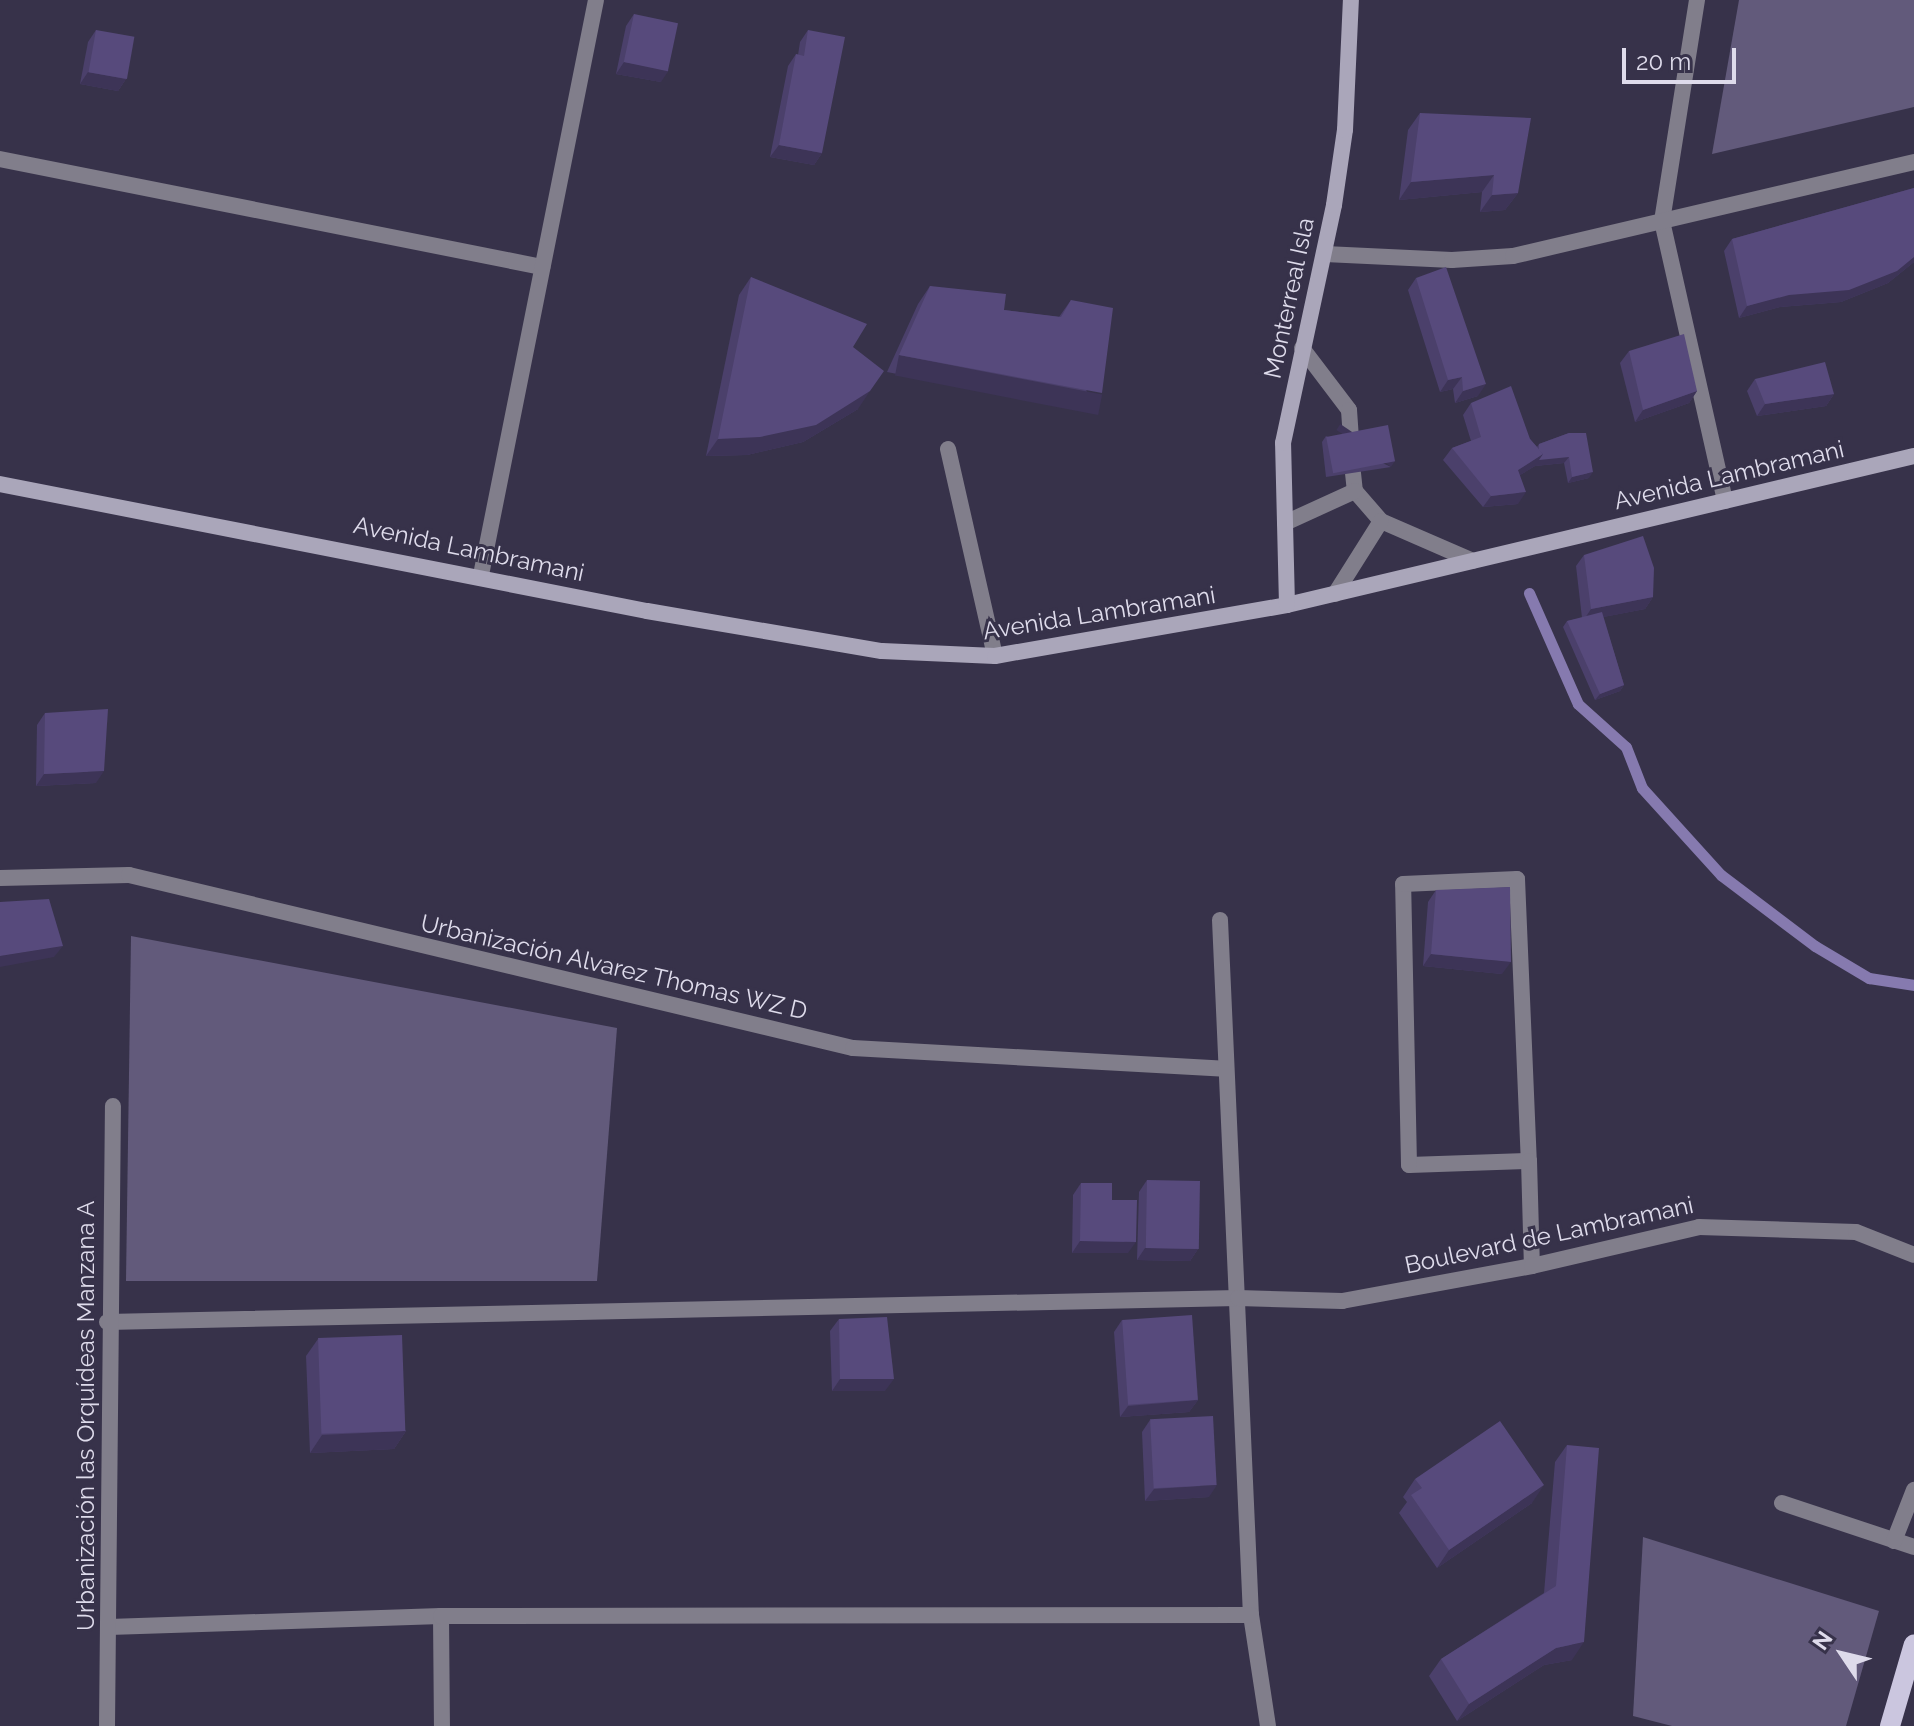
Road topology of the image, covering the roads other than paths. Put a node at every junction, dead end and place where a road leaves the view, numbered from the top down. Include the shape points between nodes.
1 (596, 0) edge
2 (1351, 0) edge
3 (1697, 0) edge
4 (0, 159) edge
5 (1914, 162) edge
6 (1662, 221) junction
7 (1325, 254) junction
8 (542, 267) junction
9 (1302, 348) junction
10 (1351, 437) edge
11 (948, 449) dead end
12 (1914, 456) edge
13 (1353, 473) edge
14 (0, 484) edge
15 (1355, 491) junction
16 (1725, 501) junction
17 (1381, 521) junction
18 (1285, 523) junction
19 (1473, 561) junction
20 (481, 575) junction
21 (1335, 594) junction
22 (1287, 605) junction
23 (995, 656) junction
24 (0, 878) edge
25 (1220, 920) dead end
26 (1224, 1069) junction
27 (113, 1106) dead end
28 (1529, 1161) junction
29 (1914, 1255) edge
30 (1532, 1266) junction
31 (1238, 1298) junction
32 (107, 1322) junction
33 (1914, 1490) edge
34 (1782, 1503) dead end
35 (1894, 1541) junction
36 (1914, 1547) edge
37 (1251, 1615) junction
38 (441, 1616) junction
39 (109, 1627) junction
40 (1914, 1644) edge
41 (107, 1726) edge
42 (442, 1726) edge
43 (1268, 1726) edge
44 (1890, 1726) edge

1 - 8 street
2 - 7 main road, Monterreal Isla via 1345,130
3 - 6 street
4 - 8 street
5 - 6 street
6 - 7 street via 1513,256 1452,260
6 - 16 street
7 - 9 main road, Monterreal Isla
8 - 20 street
9 - 10 street via 1349,410
9 - 18 main road, Monterreal Isla via 1283,443
11 - 23 street
12 - 16 main road, Avenida Lambramani
13 - 15 street
14 - 20 main road, Avenida Lambramani
15 - 17 street
15 - 18 street
16 - 19 main road, Avenida Lambramani
17 - 19 street
17 - 21 street
18 - 22 main road, Monterreal Isla
19 - 21 main road, Avenida Lambramani
20 - 23 main road, Avenida Lambramani via 647,611 882,651
21 - 22 main road, Avenida Lambramani
22 - 23 main road, Avenida Lambramani
24 - 26 street, Urbanización Alvarez Thomas WZ D via 129,875 853,1048
25 - 26 street
26 - 31 street
27 - 32 street, Urbanización las Orquídeas Manzana A
28 - 28 street via 1517,879 1403,884 1409,1165
28 - 30 street
29 - 30 street, Boulevard de Lambramani via 1856,1232 1699,1227
30 - 31 street, Boulevard de Lambramani via 1342,1301
31 - 32 street, Boulevard de Lambramani
31 - 37 street
32 - 39 street, Urbanización las Orquídeas Manzana A
33 - 35 street
34 - 35 street
35 - 36 street
37 - 38 street
37 - 43 street
38 - 39 street
38 - 42 street
39 - 41 street, Urbanización las Orquídeas Manzana A
40 - 44 main road

